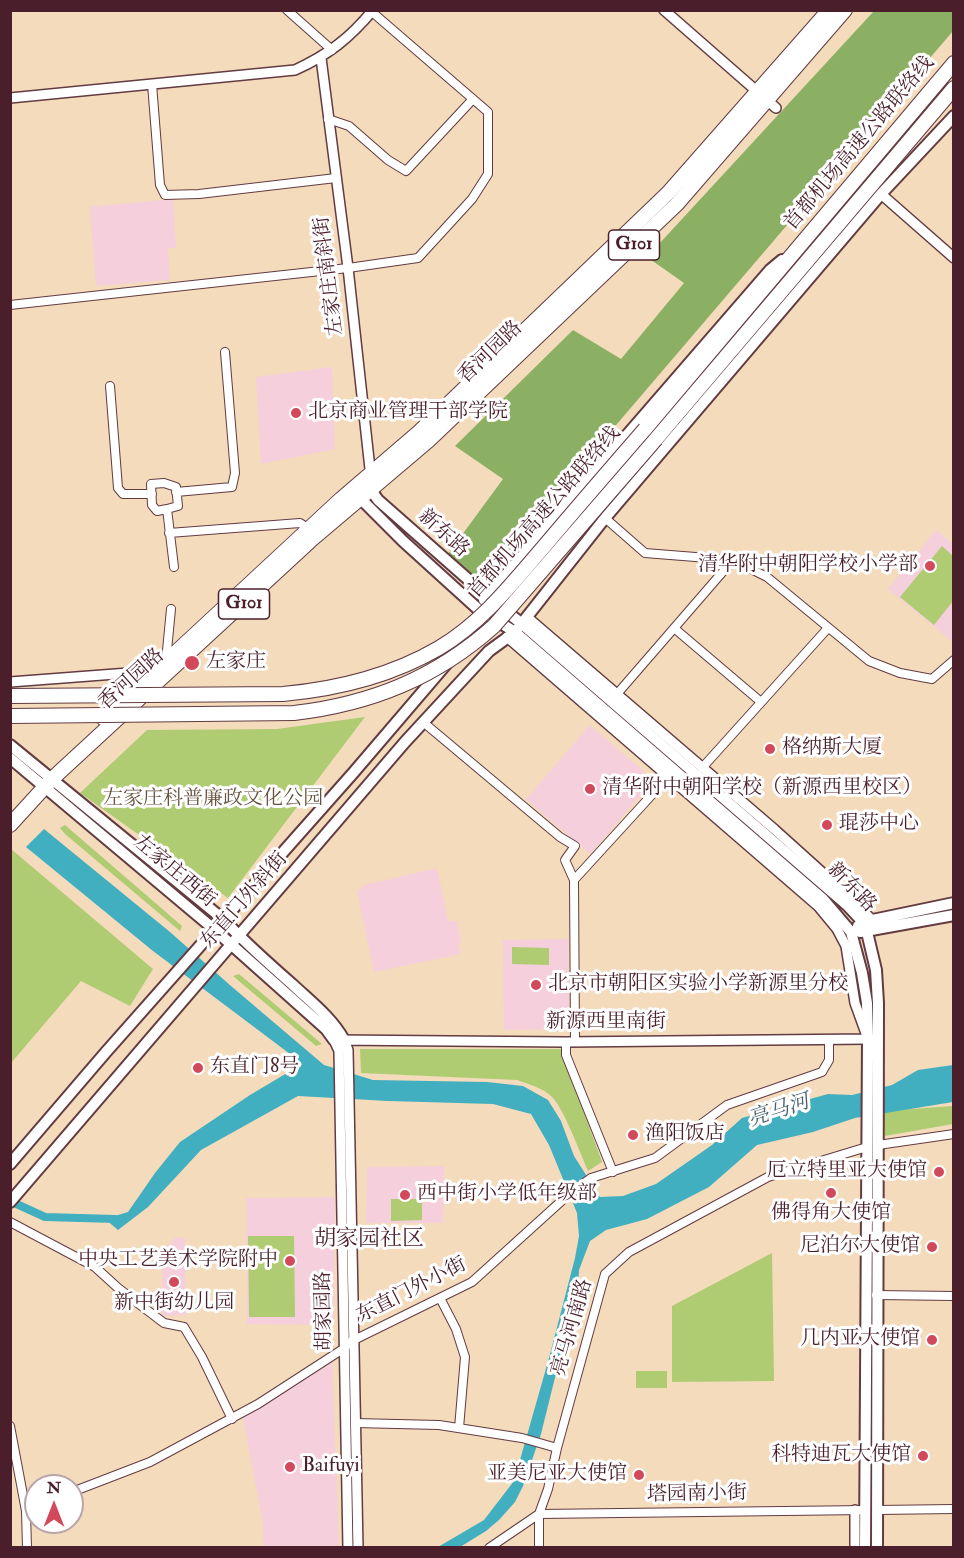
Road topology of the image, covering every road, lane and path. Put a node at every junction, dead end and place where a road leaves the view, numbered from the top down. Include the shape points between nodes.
1 (287, 10) edge
2 (664, 10) edge
3 (829, 10) edge
4 (846, 10) edge
5 (372, 11) edge
6 (332, 50) junction
7 (321, 58) junction
8 (954, 63) edge
9 (152, 84) junction
10 (954, 88) edge
11 (10, 98) edge
12 (473, 99) junction
13 (767, 101) junction
14 (954, 116) edge
15 (328, 119) junction
16 (336, 178) junction
17 (881, 194) junction
18 (816, 226) junction
19 (954, 258) edge
20 (348, 268) junction
21 (10, 305) edge
22 (225, 352) dead end
23 (110, 386) dead end
24 (370, 473) junction
25 (371, 489) junction
26 (176, 492) junction
27 (152, 494) junction
28 (356, 494) junction
29 (167, 509) junction
30 (605, 518) junction
31 (309, 529) junction
32 (169, 533) junction
33 (733, 560) junction
34 (174, 567) dead end
35 (487, 596) junction
36 (171, 609) dead end
37 (478, 609) junction
38 (518, 627) junction
39 (826, 627) junction
40 (674, 628) junction
41 (954, 660) edge
42 (162, 667) junction
43 (10, 682) edge
44 (617, 694) junction
45 (10, 696) edge
46 (759, 701) junction
47 (10, 716) edge
48 (423, 722) junction
49 (10, 745) edge
50 (10, 758) edge
51 (701, 766) junction
52 (45, 780) junction
53 (659, 787) dead end
54 (31, 795) junction
55 (10, 811) edge
56 (10, 825) edge
57 (574, 880) junction
58 (954, 903) edge
59 (954, 915) edge
60 (224, 920) junction
61 (869, 926) junction
62 (215, 930) junction
63 (851, 932) junction
64 (239, 936) junction
65 (231, 945) junction
66 (868, 1039) junction
67 (829, 1040) junction
68 (570, 1042) junction
69 (341, 1045) junction
70 (874, 1076) junction
71 (345, 1106) junction
72 (954, 1134) edge
73 (873, 1146) junction
74 (10, 1164) edge
75 (613, 1172) junction
76 (10, 1202) edge
77 (10, 1222) edge
78 (876, 1296) junction
79 (954, 1296) edge
80 (440, 1298) junction
81 (352, 1341) junction
82 (344, 1349) junction
83 (232, 1419) junction
84 (355, 1423) junction
85 (10, 1426) edge
86 (459, 1428) junction
87 (557, 1448) junction
88 (84, 1487) edge
89 (24, 1500) edge
90 (954, 1509) edge
91 (866, 1510) junction
92 (539, 1514) junction
93 (348, 1548) edge
94 (357, 1548) edge
95 (489, 1548) edge
96 (539, 1548) edge
97 (855, 1548) edge
98 (865, 1548) edge
99 (877, 1548) edge

1 - 6 street
2 - 13 street
3 - 13 highway, 香河园路 / G101
4 - 13 highway, 香河园路 / G101
5 - 6 street
5 - 12 street
6 - 7 street
7 - 9 street via 295,70
7 - 15 street, 左家庄南斜街
8 - 18 highway, 首都机场高速公路联络线
9 - 11 street
9 - 16 street via 160,185 165,195
10 - 47 highway, 首都机场高速公路联络线, bridge via 656,439 494,626 469,648 401,686 323,709
12 - 15 street via 406,171 349,126
12 - 20 street via 488,112 488,174 472,199 418,258
13 - 24 highway, 香河园路 / G101 via 419,432
13 - 25 highway, 香河园路 / G101 via 677,204 428,441
14 - 17 main road, 东直门外斜街
15 - 16 street, 左家庄南斜街
16 - 20 street, 左家庄南斜街
17 - 19 street
17 - 30 main road, 东直门外斜街
18 - 35 main road, 东直门外斜街 via 770,270
18 - 45 highway, 首都机场高速公路联络线, bridge via 502,596 441,647 408,664 316,691
20 - 21 street
20 - 24 street, 左家庄南斜街
22 - 26 street via 235,473 232,488
23 - 27 street via 118,488 123,494
24 - 25 street, 左家庄南斜街
24 - 28 highway, 香河园路 / G101
25 - 28 highway, 香河园路 / G101
25 - 35 main road, 新东路 via 378,500
26 - 27 street via 176,487 164,483 151,484
26 - 29 street via 178,506
27 - 29 street via 152,505 157,511
28 - 31 highway, 香河园路 / G101
28 - 37 main road, 新东路
28 - 52 highway, 香河园路 / G101 via 310,541
29 - 32 street
30 - 33 street via 645,553
30 - 38 main road, 东直门外斜街
31 - 32 street via 300,523
31 - 42 highway, 香河园路 / G101
32 - 34 street
33 - 39 street via 767,577
33 - 40 street
35 - 37 main road, 东直门外斜街
35 - 38 main road, 新东路
36 - 42 street
37 - 38 main road, 新东路
37 - 60 main road, 东直门外斜街 via 454,655
38 - 44 street
38 - 48 main road, 东直门外斜街 via 489,651
38 - 61 main road, 新东路 via 805,867
38 - 63 main road, 新东路 via 823,899
38 - 66 street via 818,906 846,946 855,1003
39 - 41 street via 869,661 900,673 932,679
39 - 46 street
40 - 44 street
40 - 46 street
42 - 43 street
42 - 52 highway, 香河园路 / G101
44 - 51 street
46 - 51 street
48 - 57 street via 575,846 565,860
48 - 64 main road, 东直门外斜街
49 - 52 main road
50 - 52 main road, 左家庄西街
51 - 61 street via 845,893
52 - 54 highway, 香河园路 / G101
52 - 60 main road, 左家庄西街
52 - 62 main road, 左家庄西街
53 - 57 street
54 - 55 highway, 香河园路 / G101
54 - 56 highway, 香河园路 / G101
57 - 68 street
58 - 61 main road
59 - 61 main road
60 - 62 main road, 东直门外斜街
60 - 64 main road, 左家庄西街
61 - 63 main road
61 - 70 main road, 新东路 via 878,1003
62 - 65 main road, 左家庄西街
62 - 74 main road, 东直门外斜街
63 - 66 main road, 新东路 via 867,1003
64 - 65 main road, 东直门外斜街
64 - 69 main road via 338,1030
65 - 69 main road
65 - 76 main road, 东直门外斜街
66 - 67 street, 新源西里南街
66 - 70 main road, 新东路
67 - 68 street, 新源西里南街
67 - 75 street via 829,1060 822,1072 727,1105 655,1158
68 - 69 street, 新源西里南街
68 - 75 street via 566,1055
69 - 71 street, 胡家园路
70 - 73 main road, 新东路
71 - 81 street, 胡家园路
71 - 82 street, 胡家园路
72 - 73 street, 亮马河南路
73 - 78 main road, 新东路
73 - 87 street, 亮马河南路 via 768,1177 629,1252 605,1274
73 - 91 main road, 新东路
75 - 80 street, 东直门外小街 via 591,1178 472,1282
77 - 83 street via 95,1267 164,1323 184,1327
78 - 79 street
78 - 91 main road, 新东路
80 - 81 street, 东直门外小街
80 - 86 street via 465,1357
81 - 82 street, 东直门外小街
81 - 84 street, 胡家园路
82 - 83 street, 东直门外小街
82 - 93 street, 胡家园路
83 - 88 street, 东直门外小街 via 150,1462
84 - 86 street
84 - 94 street, 胡家园路
85 - 89 street
86 - 87 street
87 - 92 street, 亮马河南路
90 - 91 street, 塔园南小街
91 - 92 street, 塔园南小街
91 - 97 street, 新东路
91 - 98 main road, 新东路
91 - 99 main road, 新东路
92 - 95 street
92 - 96 street, 亮马河南路

